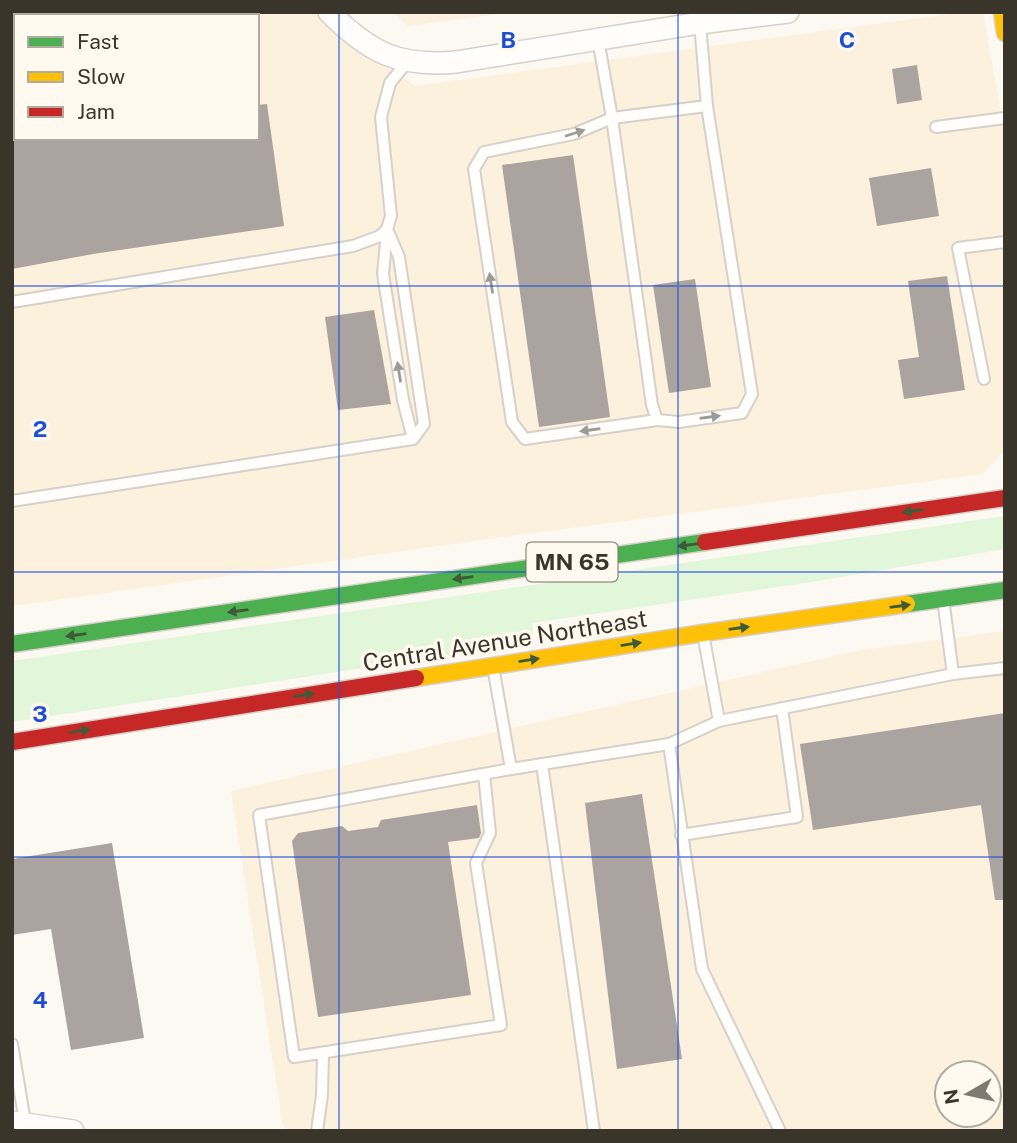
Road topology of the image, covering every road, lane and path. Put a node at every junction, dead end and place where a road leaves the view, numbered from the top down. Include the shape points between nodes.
1 (329, 12) edge
2 (788, 12) edge
3 (1002, 12) edge
4 (700, 23) junction
5 (1005, 33) edge
6 (598, 39) junction
7 (407, 62) junction
8 (707, 106) junction
9 (612, 118) junction
10 (1005, 118) edge
11 (936, 127) dead end
12 (387, 229) junction
13 (1005, 242) edge
14 (12, 302) edge
15 (984, 379) dead end
16 (657, 420) junction
17 (413, 439) junction
18 (1005, 482) edge
19 (1005, 498) edge
20 (12, 501) edge
21 (956, 505) junction
22 (1005, 590) edge
23 (943, 600) junction
24 (703, 633) junction
25 (12, 644) edge
26 (493, 666) junction
27 (1005, 668) edge
28 (953, 674) junction
29 (782, 708) junction
30 (719, 720) junction
31 (12, 741) edge
32 (669, 744) junction
33 (542, 764) junction
34 (511, 768) junction
35 (484, 774) junction
36 (681, 835) junction
37 (12, 1044) edge
38 (323, 1053) junction
39 (19, 1122) edge
40 (73, 1131) edge
41 (317, 1131) edge
42 (594, 1131) edge
43 (780, 1131) edge

1 - 7 street via 372,49
2 - 4 street
3 - 5 main road
4 - 6 street
4 - 8 lane
6 - 7 street via 456,62
6 - 9 lane
7 - 12 lane via 390,83 381,117 391,205
8 - 9 lane
16 -> 8 lane via 679,422 742,413 752,394
9 - 16 lane
16 -> 9 lane via 525,439 512,422 474,169 484,152 575,135
10 - 11 lane
12 - 14 lane via 353,246
17 -> 12 lane via 383,274
12 - 17 lane via 399,257 424,424
13 - 15 lane via 958,248
17 - 20 lane
18 - 21 main road
19 - 21 main road, MN 65
21 -> 25 main road, MN 65
22 - 23 main road, Central Avenue Northeast
24 -> 23 main road, Central Avenue Northeast
23 - 28 lane
26 -> 24 main road, Central Avenue Northeast
24 - 30 lane
31 -> 26 main road, Central Avenue Northeast
26 - 34 lane
27 - 28 lane
28 - 29 lane
29 - 30 lane
29 - 36 lane via 797,817
30 - 32 lane
32 - 33 lane
32 - 36 lane
33 - 34 lane
33 - 42 lane
34 - 35 lane
35 - 38 lane via 491,833 476,863 501,1025
35 - 38 lane via 258,815 294,1057
36 - 43 lane via 702,969
37 - 39 lane
38 - 41 lane
39 - 40 street

